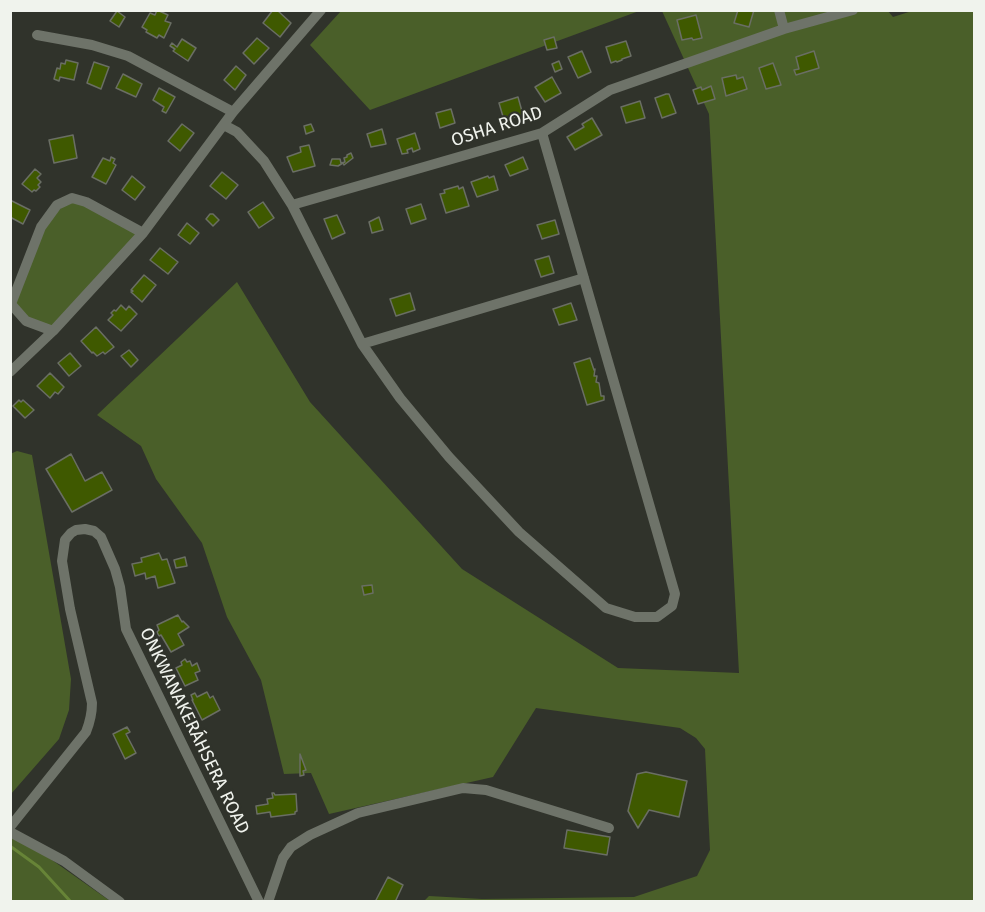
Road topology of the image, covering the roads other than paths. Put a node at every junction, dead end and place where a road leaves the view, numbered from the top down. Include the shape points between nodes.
1 (321, 10) edge
2 (779, 10) edge
3 (853, 10) edge
4 (784, 29) junction
5 (37, 35) dead end
6 (233, 112) junction
7 (224, 125) junction
8 (542, 134) junction
9 (292, 205) junction
10 (143, 233) junction
11 (584, 278) junction
12 (53, 331) junction
13 (362, 344) junction
14 (10, 372) edge
15 (10, 827) edge
16 (609, 828) dead end
17 (10, 832) edge
18 (120, 902) edge
19 (259, 902) edge
20 (268, 902) edge

1 - 6 street
2 - 4 street
3 - 4 street, OSHA ROAD
4 - 8 street, OSHA ROAD via 610,90
5 - 6 street via 128,56
6 - 7 street
7 - 9 street via 237,132 264,160
7 - 10 street
8 - 9 street, OSHA ROAD
8 - 11 street
9 - 13 street
10 - 12 street
10 - 12 street via 86,202 72,198 57,205 41,227 11,304 26,321
11 - 13 street
11 - 13 street via 675,594 672,606 657,617 635,617 606,608 519,532 442,449
12 - 14 street
15 - 19 street, ONKWANAKERÁHSERA ROAD via 89,726 92,703 62,561 65,540 71,533 94,531 101,537 115,569 126,629
16 - 20 street via 486,790 463,788 358,813 291,847 283,858
17 - 18 street via 64,861

